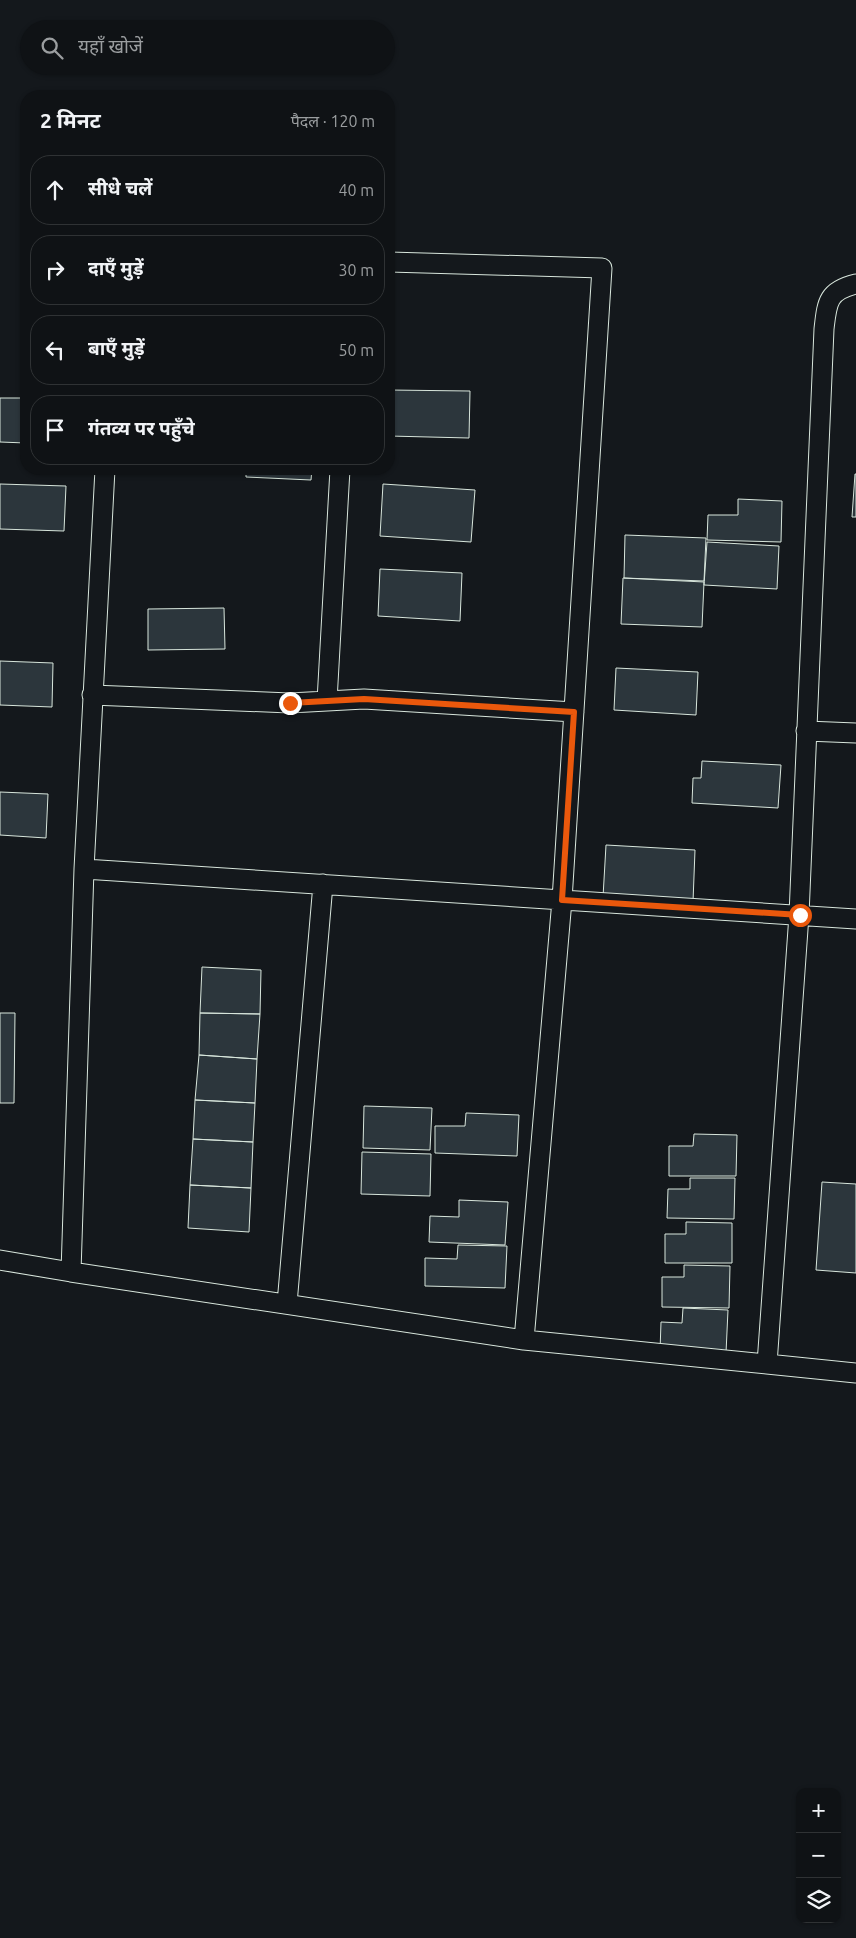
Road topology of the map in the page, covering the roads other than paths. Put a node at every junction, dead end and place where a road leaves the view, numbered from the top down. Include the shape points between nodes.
1 (395, 262) edge
2 (856, 284) edge
3 (105, 475) edge
4 (340, 475) edge
5 (92, 694) junction
6 (327, 702) junction
7 (574, 712) junction
8 (806, 730) junction
9 (856, 733) edge
10 (84, 869) junction
11 (323, 884) junction
12 (562, 900) junction
13 (800, 915) junction
14 (856, 919) edge
15 (0, 1260) edge
16 (71, 1272) junction
17 (286, 1304) junction
18 (524, 1340) junction
19 (767, 1364) junction
20 (856, 1373) edge

1 - 7 lane via 602,268
2 - 8 lane via 840,288 827,304 824,329
3 - 5 lane
4 - 6 lane
5 - 6 lane
5 - 10 lane
6 - 7 lane via 364,699
7 - 12 lane
8 - 9 lane
8 - 13 lane
10 - 11 lane
10 - 16 lane
11 - 12 lane
11 - 17 lane
12 - 13 lane
12 - 18 lane
13 - 14 lane
13 - 19 lane
15 - 16 lane
16 - 17 lane
17 - 18 lane
18 - 19 lane
19 - 20 lane

